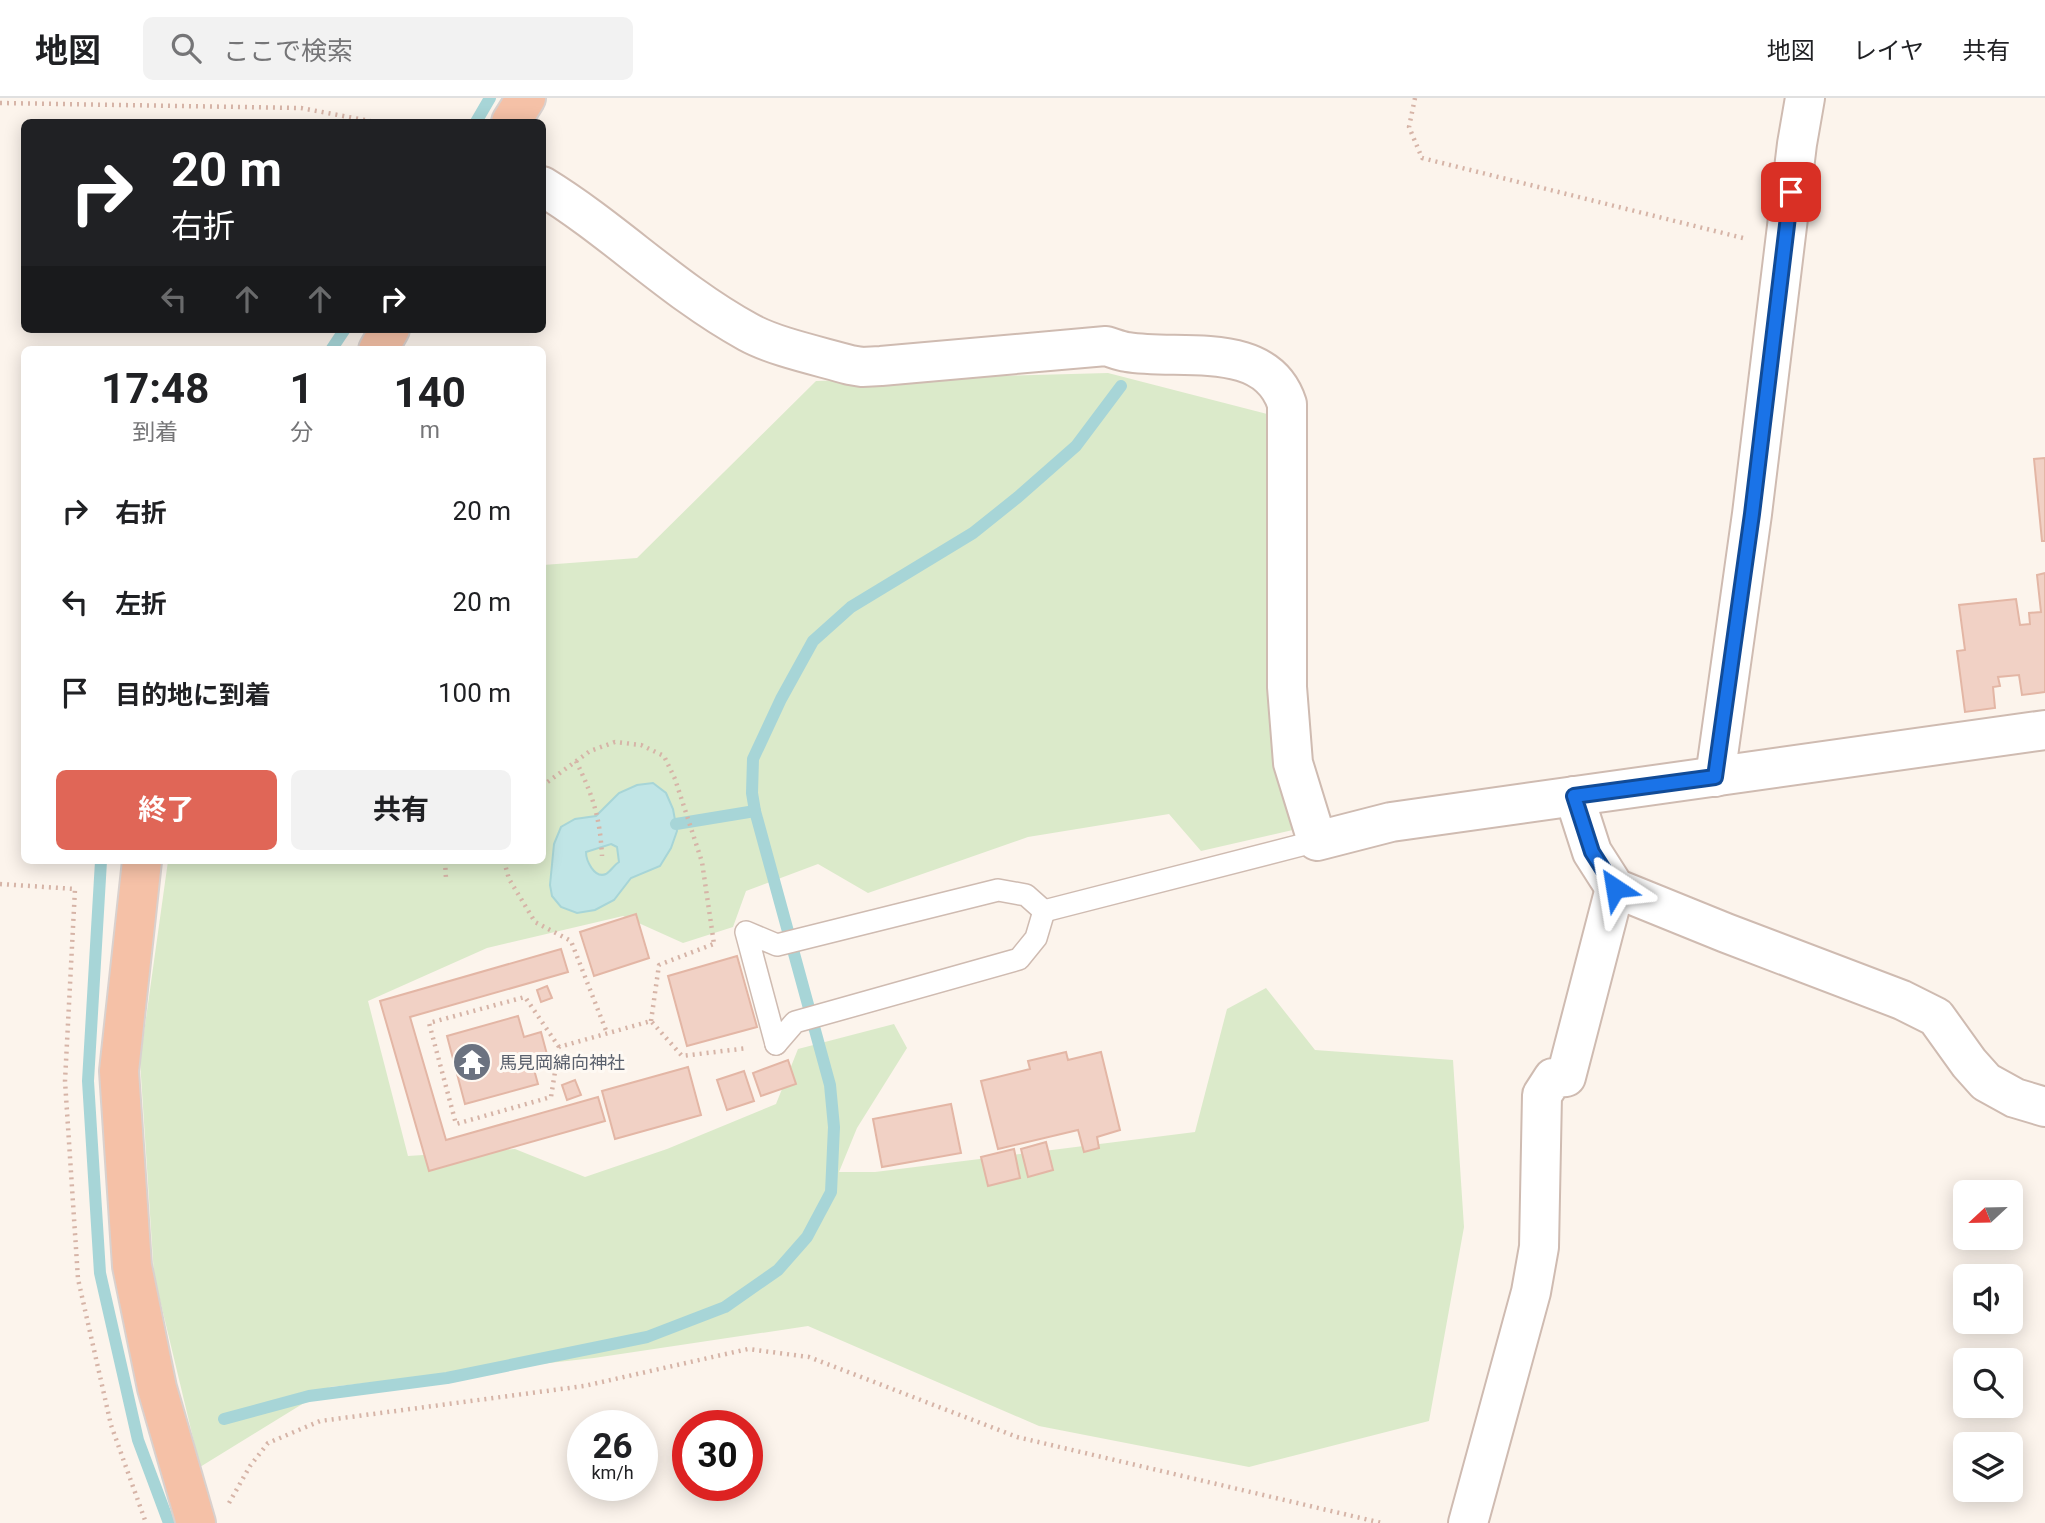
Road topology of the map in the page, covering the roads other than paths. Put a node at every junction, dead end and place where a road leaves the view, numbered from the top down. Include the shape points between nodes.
1 (526, 98) edge
2 (1805, 98) edge
3 (513, 119) edge
4 (546, 188) edge
5 (2045, 730) edge
6 (1715, 777) junction
7 (1574, 796) junction
8 (1317, 841) junction
9 (141, 864) edge
10 (1615, 888) junction
11 (1044, 911) junction
12 (2045, 1107) edge
13 (211, 1515) edge
14 (1468, 1523) edge

1 - 3 highway
2 - 6 street
4 - 8 street via 692,299 750,334 850,365 1106,346 1128,352 1214,356 1258,367 1271,376 1287,404 1287,687 1293,763
5 - 6 street
6 - 7 street
7 - 8 street via 1391,822
7 - 10 street via 1592,852
8 - 11 lane
9 - 13 highway via 119,1071 132,1266 157,1388
10 - 12 street via 1936,1017 1986,1082
10 - 14 street via 1566,1077 1553,1079 1542,1095 1539,1247 1531,1293
11 - 11 lane via 1036,938 1019,959 795,1022 776,1044 746,932 777,945 998,890 1026,895

